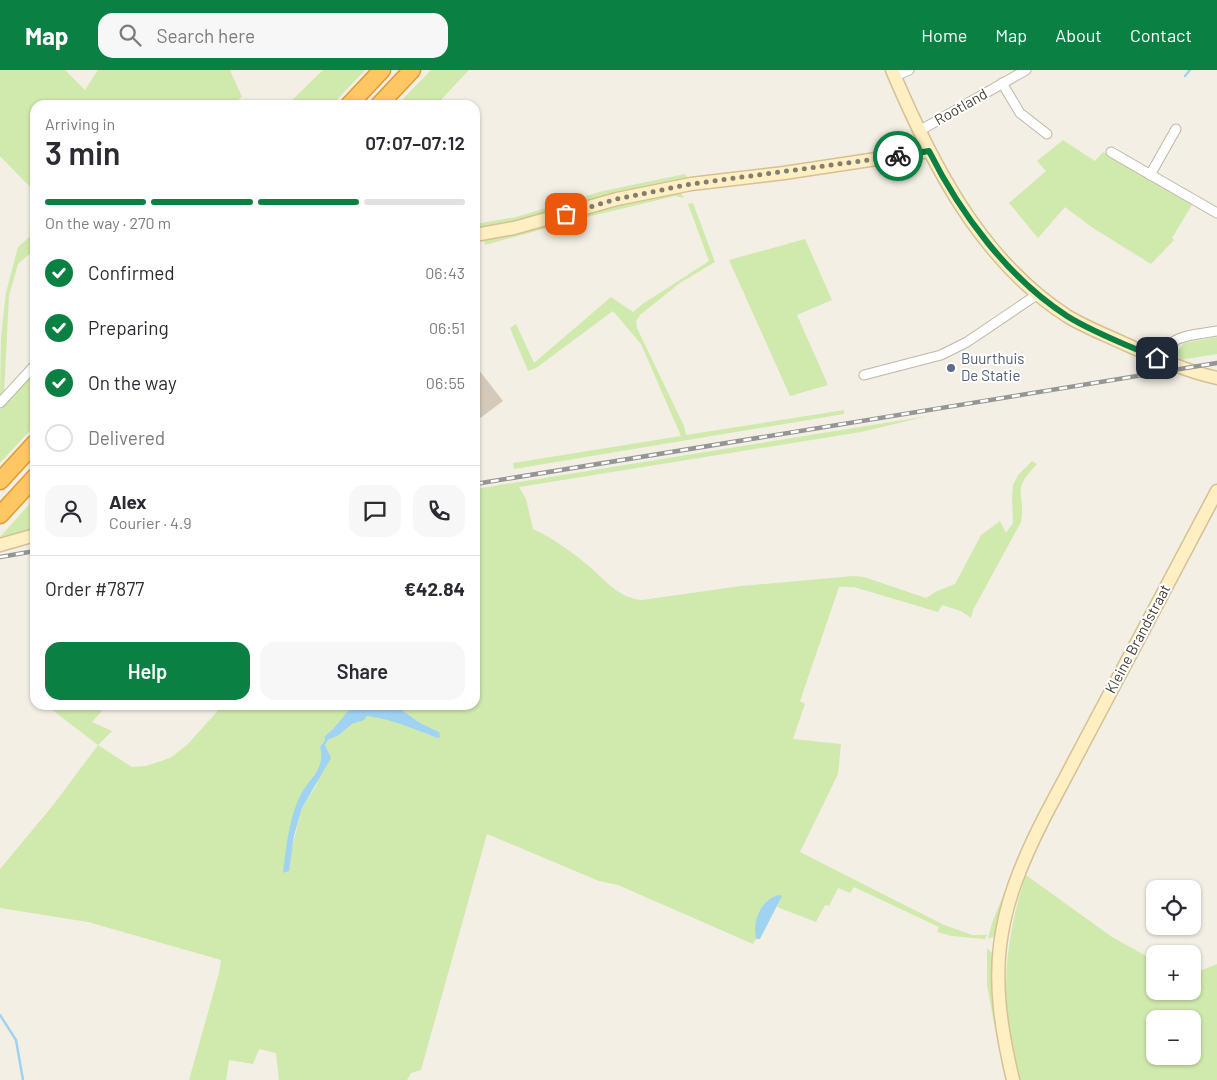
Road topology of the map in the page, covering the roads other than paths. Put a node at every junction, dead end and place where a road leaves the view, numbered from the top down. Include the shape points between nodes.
1 (382, 70) edge
2 (412, 70) edge
3 (909, 70) edge
4 (1026, 70) edge
5 (894, 73) edge
6 (1002, 83) junction
7 (354, 100) edge
8 (385, 100) edge
9 (1176, 129) dead end
10 (919, 131) junction
11 (1047, 134) dead end
12 (929, 151) junction
13 (1110, 152) dead end
14 (1150, 176) junction
15 (1217, 213) edge
16 (480, 235) edge
17 (1038, 294) junction
18 (1217, 331) edge
19 (1157, 358) junction
20 (30, 370) edge
21 (864, 375) dead end
22 (1217, 378) edge
23 (0, 403) edge
24 (30, 448) edge
25 (0, 481) edge
26 (30, 482) edge
27 (1217, 491) edge
28 (0, 514) edge
29 (30, 536) edge
30 (0, 545) edge
31 (1013, 1080) edge

1 - 7 highway
2 - 8 highway
3 - 5 street
4 - 6 street, Rootland
5 - 10 street
6 - 10 street, Rootland
6 - 11 street, Rootland via 1020,113
9 - 14 street
10 - 12 street
12 - 16 street via 691,184 617,199
12 - 17 street via 969,219 1005,262
13 - 14 street
14 - 15 street
17 - 19 street via 1068,317
17 - 21 street via 967,342 941,355
18 - 19 street via 1170,342
19 - 22 street
20 - 23 street
24 - 25 highway
26 - 28 highway
27 - 31 street, Kleine Brandstraat via 1020,868 999,944 1000,1018
29 - 30 street

